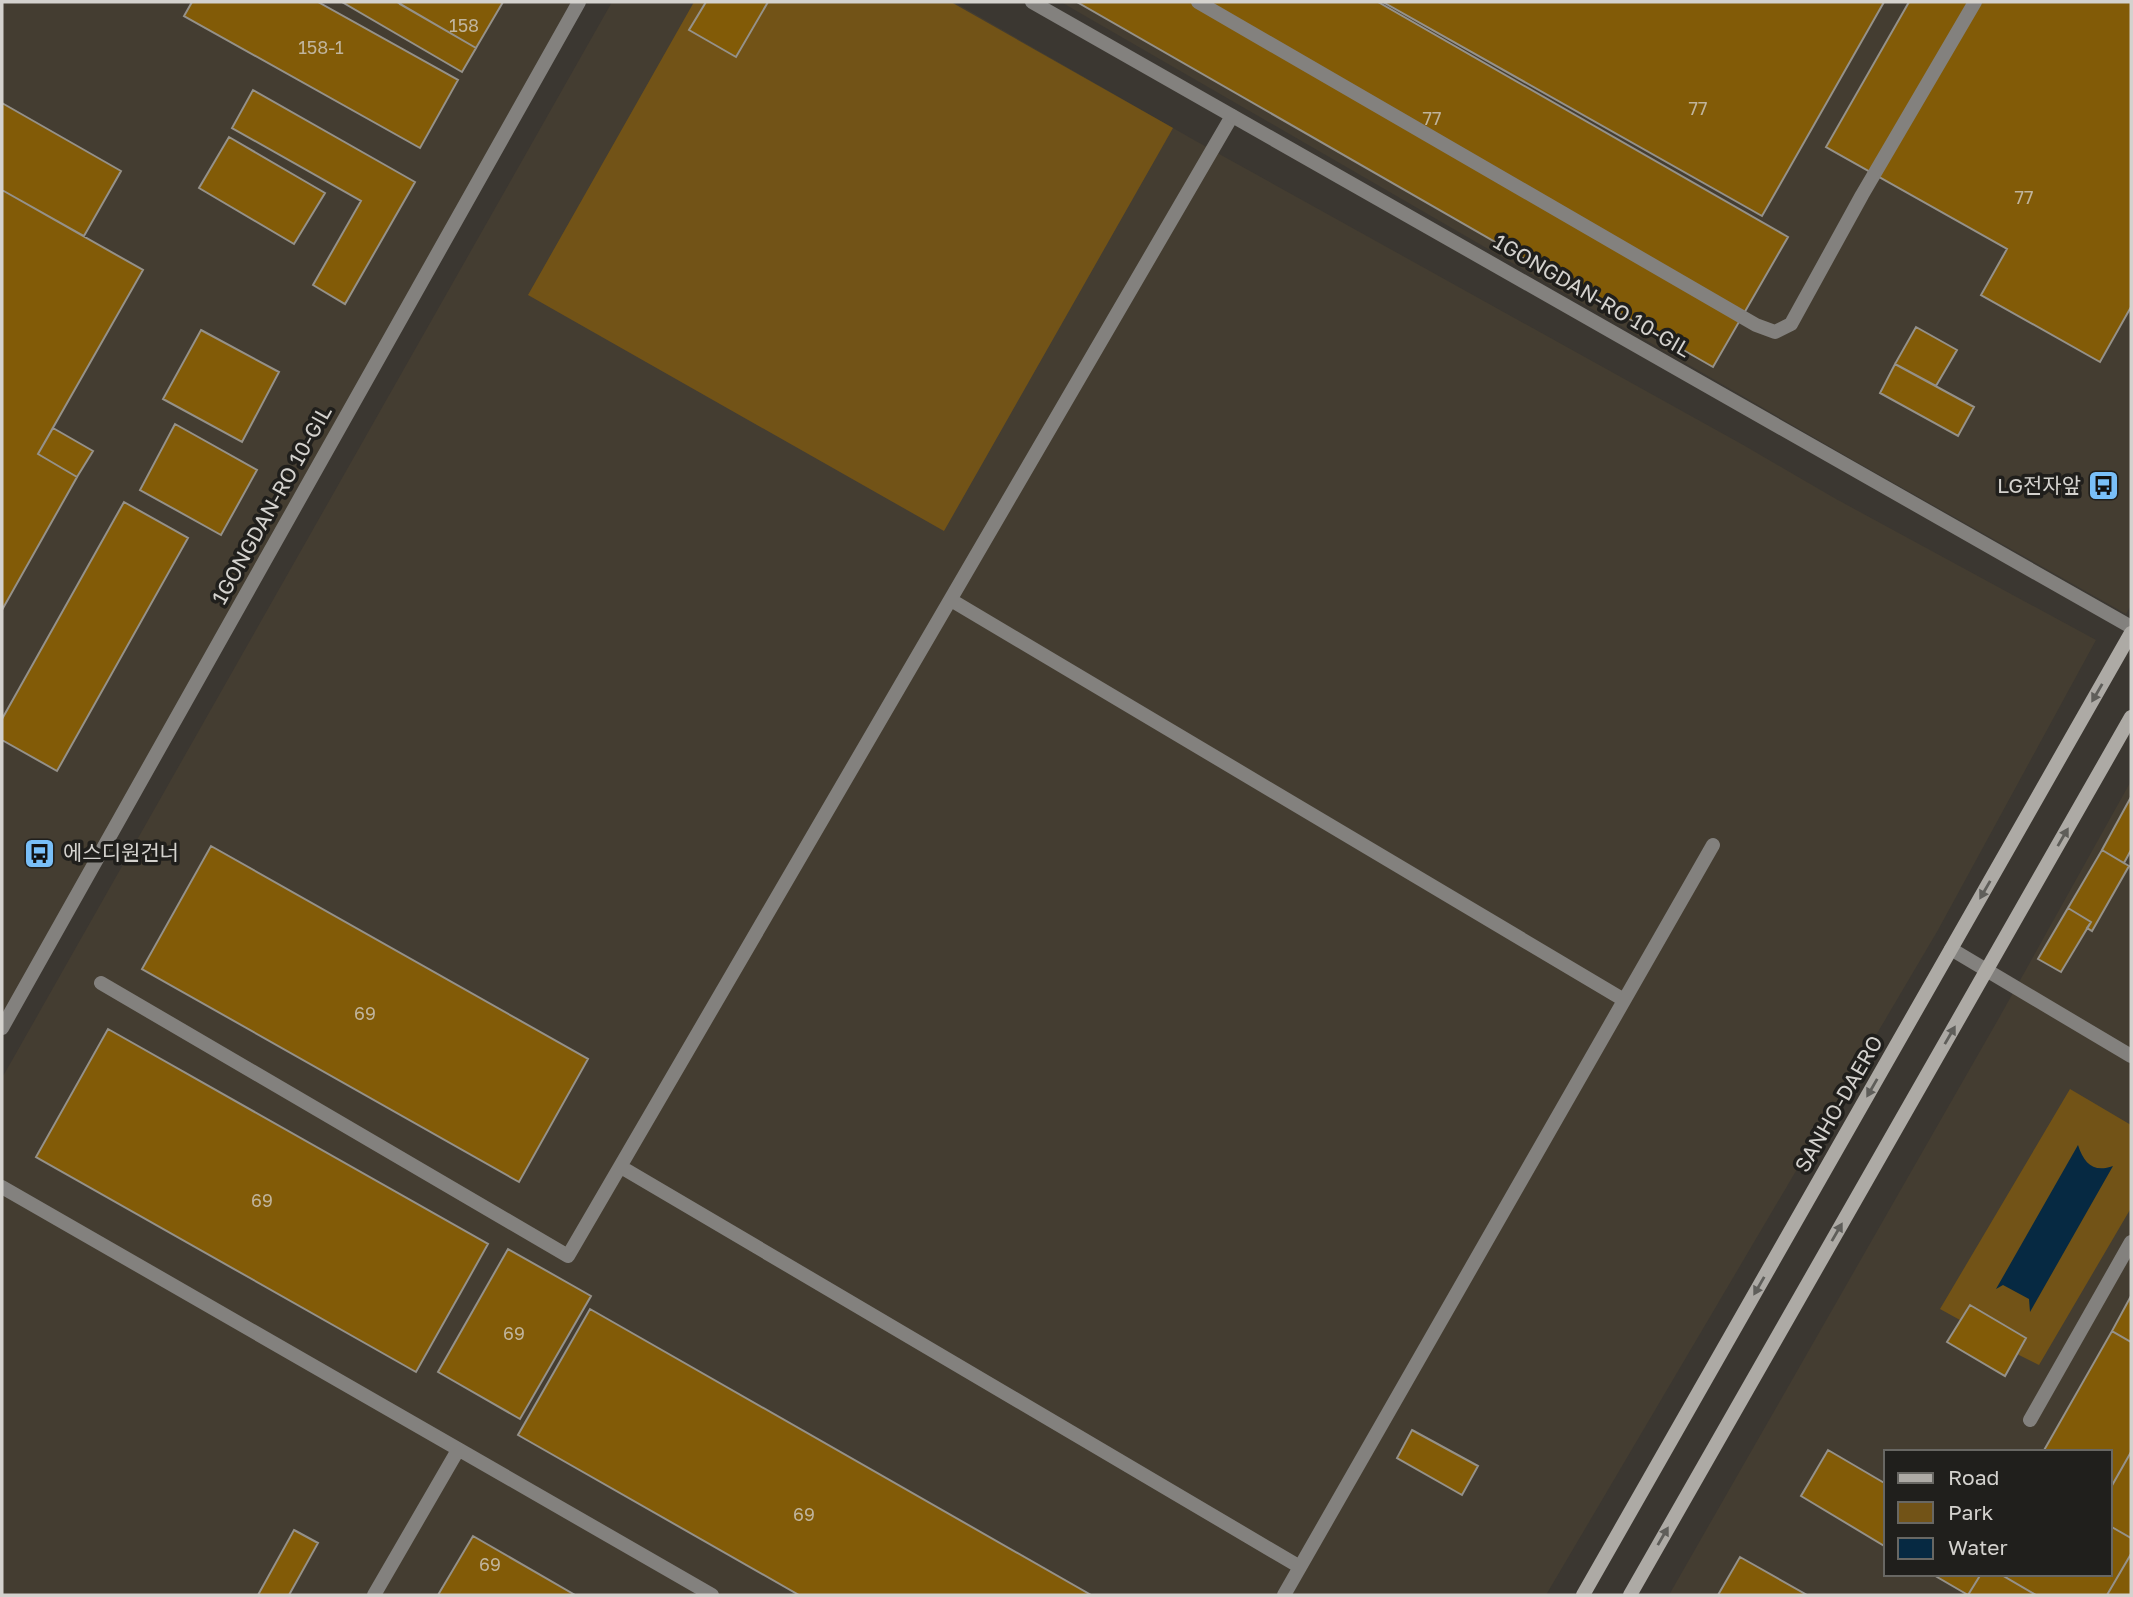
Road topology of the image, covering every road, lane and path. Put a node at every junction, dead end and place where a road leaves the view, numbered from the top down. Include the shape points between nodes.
1 (579, 2) edge
2 (1032, 2) edge
3 (1198, 2) edge
4 (1975, 2) edge
5 (1232, 116) junction
6 (951, 600) junction
7 (2131, 627) edge
8 (2131, 634) edge
9 (2131, 716) edge
10 (1713, 845) dead end
11 (1951, 949) junction
12 (1986, 971) junction
13 (101, 983) dead end
14 (1625, 1000) junction
15 (2, 1028) edge
16 (2131, 1056) edge
17 (621, 1167) junction
18 (2, 1187) edge
19 (2131, 1242) edge
20 (2030, 1420) dead end
21 (458, 1450) junction
22 (1300, 1567) junction
23 (374, 1595) edge
24 (712, 1595) edge
25 (1284, 1595) edge
26 (1583, 1595) edge
27 (1629, 1595) edge

1 - 15 street, 1GONGDAN-RO 10-GIL
2 - 5 street, 1GONGDAN-RO 10-GIL
3 - 4 street via 1775,332 1791,324
5 - 6 street
5 - 7 street, 1GONGDAN-RO 10-GIL
6 - 14 street
6 - 17 street
8 -> 11 main road, SANHO-DAERO
12 -> 9 main road
10 - 14 street
11 - 12 street
11 -> 26 main road, SANHO-DAERO
12 - 16 street
27 -> 12 main road
13 - 17 street via 568,1256
14 - 22 street
17 - 22 street
18 - 21 street
19 - 20 street
21 - 23 street
21 - 24 street
22 - 25 street

